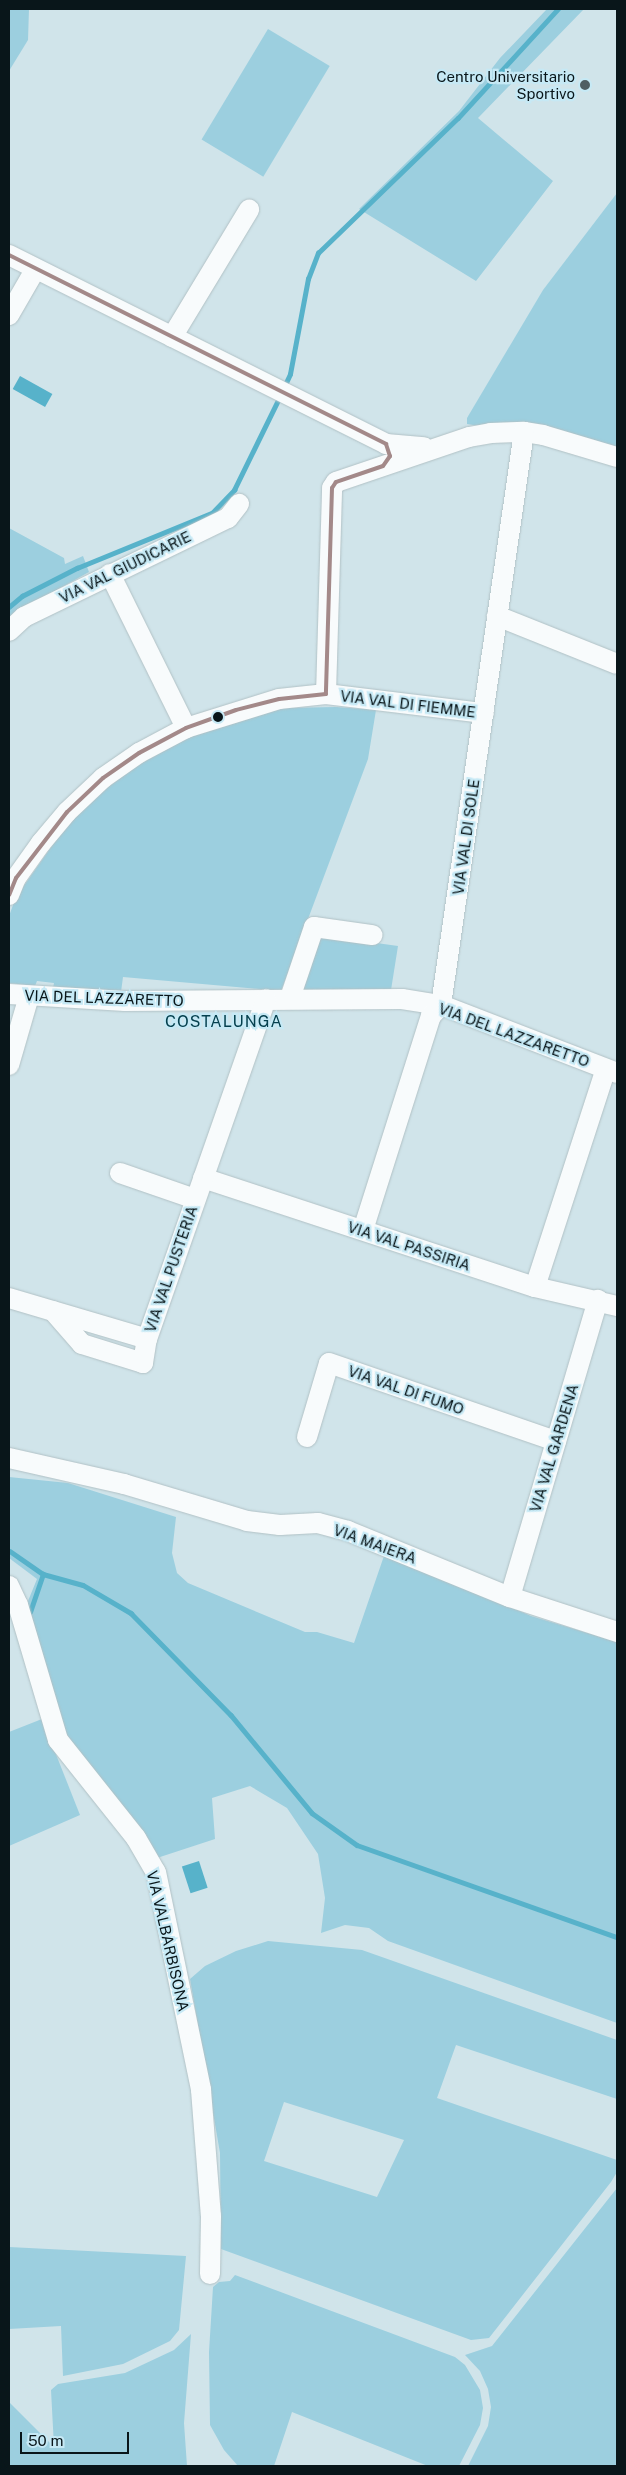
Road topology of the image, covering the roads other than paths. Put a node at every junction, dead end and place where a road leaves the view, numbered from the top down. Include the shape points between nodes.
1 (249, 210) dead end
2 (9, 255) edge
3 (35, 270) junction
4 (9, 315) edge
5 (172, 337) junction
6 (524, 432) junction
7 (386, 444) junction
8 (445, 445) junction
9 (617, 458) edge
10 (383, 466) junction
11 (239, 504) dead end
12 (110, 574) junction
13 (497, 616) junction
14 (9, 631) edge
15 (617, 664) edge
16 (326, 694) junction
17 (484, 712) junction
18 (186, 728) junction
19 (9, 895) edge
20 (372, 936) dead end
21 (9, 994) edge
22 (29, 996) junction
23 (290, 998) junction
24 (266, 999) junction
25 (441, 1006) junction
26 (9, 1065) edge
27 (612, 1071) edge
28 (120, 1173) dead end
29 (203, 1178) junction
30 (195, 1199) junction
31 (363, 1230) junction
32 (535, 1288) junction
33 (9, 1298) edge
34 (598, 1300) junction
35 (617, 1306) edge
36 (307, 1437) dead end
37 (556, 1441) junction
38 (9, 1458) edge
39 (9, 1586) edge
40 (510, 1597) junction
41 (617, 1632) edge
42 (210, 2274) dead end

1 - 5 street
2 - 3 street
3 - 4 street
3 - 5 street
5 - 7 street
6 - 8 street via 470,437
6 - 9 street
6 - 13 street, VIA VAL DI SOLE
7 - 8 street via 415,448
7 - 10 street via 390,456
8 - 10 street
10 - 16 street via 336,482 332,488
11 - 12 street, VIA VAL GIUDICARIE via 228,518
12 - 14 street, VIA VAL GIUDICARIE via 24,616
12 - 18 street
13 - 15 street
13 - 17 street, VIA VAL DI SOLE
16 - 17 street, VIA VAL DI FIEMME
16 - 18 street, VIA VAL DI FIEMME via 279,699
17 - 25 street, VIA VAL DI SOLE
18 - 19 street, VIA VAL DI FIEMME via 139,753 103,778 41,843 16,878
20 - 23 street via 314,927
21 - 22 street, VIA DEL LAZZARETTO
22 - 24 street, VIA DEL LAZZARETTO via 124,1001
22 - 26 street
23 - 24 street, VIA DEL LAZZARETTO
23 - 25 street, VIA DEL LAZZARETTO via 402,999
24 - 29 street, VIA VAL PUSTERIA
25 - 27 street, VIA DEL LAZZARETTO
25 - 31 street, VIA VAL DI SOLE via 431,1016
27 - 32 street
28 - 30 street, VIA VAL PUSTERIA
29 - 30 street, VIA VAL PUSTERIA
29 - 31 street, VIA VAL PASSIRIA
30 - 33 street, VIA VAL PUSTERIA via 146,1339
31 - 32 street, VIA VAL PASSIRIA
32 - 34 street, VIA VAL PASSIRIA
34 - 35 street, VIA VAL PASSIRIA
34 - 37 street, VIA VAL GARDENA
36 - 37 street, VIA VAL DI FUMO via 329,1364
37 - 40 street, VIA VAL GARDENA
38 - 40 street, VIA MAIERA via 124,1484 247,1521 280,1525 318,1523 348,1531
39 - 42 street, VIA VALBARBISONA via 18,1605 58,1740 136,1838 156,1872 201,2090 211,2216
40 - 41 street, VIA MAIERA

